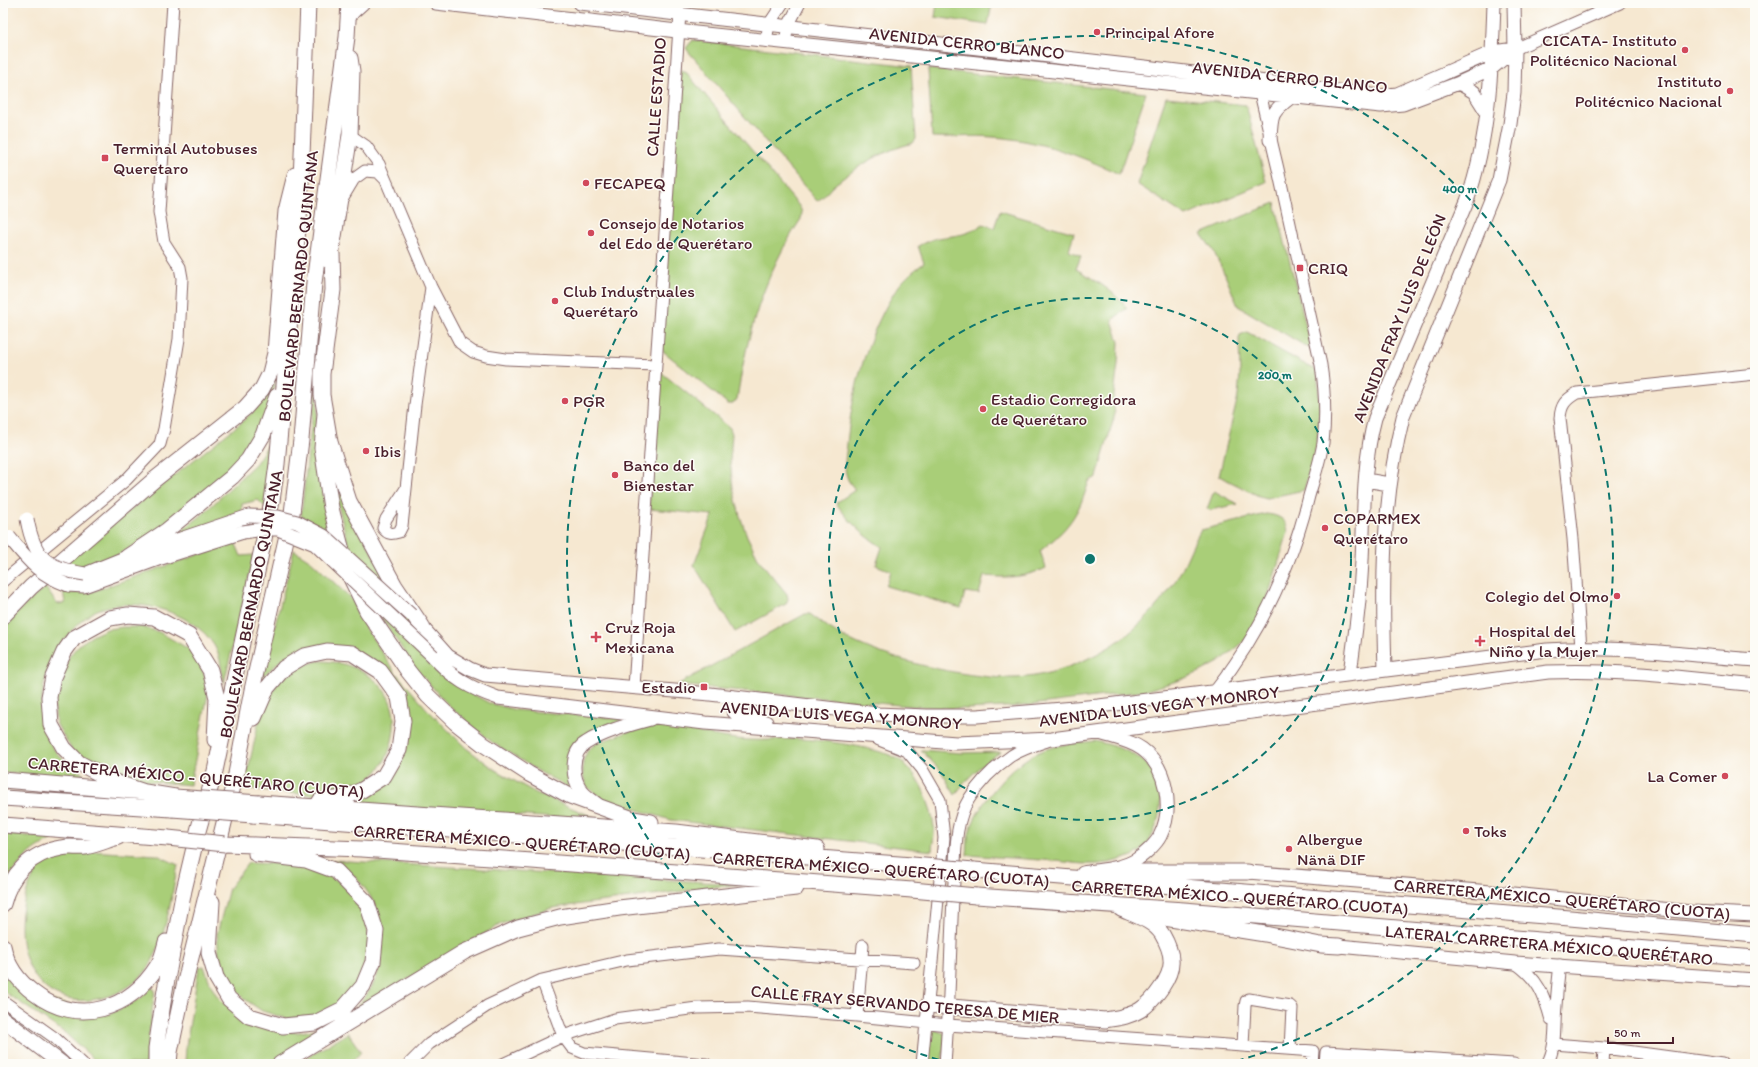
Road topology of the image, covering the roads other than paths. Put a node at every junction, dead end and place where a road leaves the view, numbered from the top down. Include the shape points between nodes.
1 (173, 3) edge
2 (308, 3) edge
3 (349, 3) edge
4 (363, 3) edge
5 (436, 3) edge
6 (580, 3) edge
7 (783, 3) edge
8 (800, 3) edge
9 (1494, 3) edge
10 (1514, 3) edge
11 (1620, 3) edge
12 (680, 13) junction
13 (348, 20) junction
14 (769, 24) junction
15 (788, 26) junction
16 (677, 31) junction
17 (347, 37) junction
18 (766, 40) junction
19 (785, 42) junction
20 (1515, 49) junction
21 (1493, 52) junction
22 (1492, 68) junction
23 (1459, 83) junction
24 (1260, 93) junction
25 (1291, 97) junction
26 (1486, 111) junction
27 (350, 135) junction
28 (1270, 140) junction
29 (302, 154) junction
30 (386, 182) junction
31 (339, 203) junction
32 (332, 253) junction
33 (431, 287) junction
34 (655, 366) junction
35 (285, 368) junction
36 (1755, 374) edge
37 (305, 383) junction
38 (325, 414) junction
39 (1366, 480) junction
40 (1390, 484) junction
41 (405, 490) dead end
42 (27, 519) dead end
43 (9, 537) dead end
44 (127, 557) junction
45 (3, 581) edge
46 (3, 616) edge
47 (422, 626) junction
48 (1580, 648) junction
49 (1547, 650) junction
50 (1755, 660) edge
51 (1385, 669) junction
52 (1548, 672) junction
53 (1350, 674) junction
54 (1755, 685) edge
55 (634, 687) junction
56 (1215, 691) junction
57 (764, 700) junction
58 (656, 718) junction
59 (801, 731) junction
60 (1095, 732) junction
61 (863, 736) junction
62 (1052, 739) junction
63 (215, 772) junction
64 (236, 774) junction
65 (3, 780) edge
66 (145, 792) junction
67 (3, 793) edge
68 (3, 798) edge
69 (19, 799) junction
70 (173, 803) junction
71 (284, 806) junction
72 (600, 806) junction
73 (256, 809) junction
74 (3, 825) edge
75 (27, 827) junction
76 (3, 829) edge
77 (676, 832) junction
78 (123, 835) junction
79 (225, 844) junction
80 (863, 861) junction
81 (214, 866) junction
82 (1248, 872) joint
83 (1083, 873) junction
84 (1022, 874) junction
85 (829, 884) junction
86 (184, 890) junction
87 (3, 904) edge
88 (1117, 905) junction
89 (1755, 915) edge
90 (1755, 935) edge
91 (863, 945) dead end
92 (3, 946) edge
93 (1339, 946) joint
94 (863, 958) junction
95 (1755, 958) edge
96 (914, 963) dead end
97 (1515, 963) junction
98 (1560, 965) junction
99 (542, 980) junction
100 (1755, 980) edge
101 (3, 1001) edge
102 (928, 1005) junction
103 (948, 1007) junction
104 (857, 1016) junction
105 (3, 1019) edge
106 (926, 1023) junction
107 (948, 1025) junction
108 (1554, 1030) junction
109 (563, 1036) junction
110 (1554, 1044) junction
111 (1243, 1046) junction
112 (1604, 1048) junction
113 (1290, 1049) junction
114 (1550, 1062) edge
115 (1496, 1063) edge
116 (62, 1064) edge
117 (83, 1064) edge
118 (156, 1064) edge
119 (169, 1064) edge
120 (280, 1064) edge
121 (409, 1064) edge
122 (503, 1064) edge
123 (706, 1064) edge
124 (922, 1064) edge
125 (945, 1064) edge
126 (1312, 1064) edge
127 (1325, 1064) edge
128 (1514, 1064) edge
129 (1603, 1064) edge
130 (1722, 1064) edge

1 - 45 street via 159,212 164,242 180,267 182,285 179,338 160,444 126,480
2 - 29 highway, BOULEVARD BERNARDO QUINTANA
3 - 13 highway, BOULEVARD BERNARDO QUINTANA
4 - 13 main road
5 - 16 main road, AVENIDA CERRO BLANCO
6 - 12 main road, AVENIDA CERRO BLANCO
7 - 14 street
8 - 15 street
9 - 21 main road, AVENIDA FRAY LUIS DE LEÓN
10 - 20 main road
11 - 20 street
12 - 14 main road, AVENIDA CERRO BLANCO
12 - 16 street, CALLE ESTADIO
13 - 17 highway, BOULEVARD BERNARDO QUINTANA
14 - 15 main road, AVENIDA CERRO BLANCO
14 - 18 street
15 - 19 street
15 - 21 main road, AVENIDA CERRO BLANCO via 1379,96 1397,94
16 - 18 main road, AVENIDA CERRO BLANCO
16 - 34 street, CALLE ESTADIO
17 - 27 highway via 352,71
17 - 37 highway, BOULEVARD BERNARDO QUINTANA via 314,283
18 - 19 main road, AVENIDA CERRO BLANCO
19 - 24 main road, AVENIDA CERRO BLANCO
20 - 21 main road, AVENIDA CERRO BLANCO
20 - 22 main road, AVENIDA CERRO BLANCO
20 - 40 main road via 1511,119 1499,180 1403,417 1394,452
21 - 22 main road, AVENIDA FRAY LUIS DE LEÓN
22 - 23 main road, AVENIDA CERRO BLANCO
22 - 26 main road, AVENIDA FRAY LUIS DE LEÓN
23 - 25 main road, AVENIDA CERRO BLANCO via 1397,106
23 - 26 main road via 1474,92
24 - 25 main road, AVENIDA CERRO BLANCO
24 - 28 street
25 - 28 main road via 1273,113
26 - 39 main road, AVENIDA FRAY LUIS DE LEÓN via 1480,159 1473,186 1375,418 1369,439
27 - 30 street via 366,146 379,164
27 - 31 highway
28 - 56 street via 1325,388 1323,444 1303,521 1282,581 1244,650
29 - 35 highway, BOULEVARD BERNARDO QUINTANA via 300,206
29 - 46 highway via 286,211 275,353 270,373 262,389 245,408 154,480 31,586
30 - 31 street via 378,172 366,171 354,179
30 - 33 street
31 - 32 highway
32 - 37 highway via 321,301 314,354
32 - 38 highway via 332,290 322,374
33 - 34 street via 460,343 473,352 506,359
33 - 41 street
34 - 55 street, CALLE ESTADIO
35 - 44 highway via 263,435 248,460 189,514
35 - 63 highway, BOULEVARD BERNARDO QUINTANA via 272,501
36 - 48 street via 1577,394 1564,401 1560,409 1560,418 1573,538
37 - 64 highway, BOULEVARD BERNARDO QUINTANA via 292,513
38 - 47 highway via 330,442 349,501 395,586
38 - 72 highway via 322,448 331,508 347,570 367,611 408,671 433,701 483,744 529,774 570,796
39 - 40 main road
39 - 53 main road, AVENIDA FRAY LUIS DE LEÓN via 1361,576
40 - 51 main road via 1384,536
42 - 44 main road, AVENIDA LUIS VEGA Y MONROY, bridge via 31,540 38,553 52,566 85,574
43 - 58 main road, AVENIDA LUIS VEGA Y MONROY, bridge via 34,567 52,579 68,585 84,586 244,532 278,529 315,544 443,668 459,681 478,691 498,698
44 - 47 main road, AVENIDA LUIS VEGA Y MONROY, bridge via 249,516 297,522 324,536
47 - 55 main road, AVENIDA LUIS VEGA Y MONROY via 448,656 470,669 485,674
48 - 49 main road, AVENIDA LUIS VEGA Y MONROY
48 - 50 main road, AVENIDA LUIS VEGA Y MONROY via 1656,651
49 - 51 main road, AVENIDA LUIS VEGA Y MONROY
49 - 52 main road via 1554,655 1555,660
51 - 53 main road, AVENIDA LUIS VEGA Y MONROY
52 - 54 main road, AVENIDA LUIS VEGA Y MONROY via 1636,672
52 - 60 main road, AVENIDA LUIS VEGA Y MONROY
53 - 56 main road, AVENIDA LUIS VEGA Y MONROY
55 - 57 main road, AVENIDA LUIS VEGA Y MONROY
56 - 57 main road, AVENIDA LUIS VEGA Y MONROY via 1099,706 977,716 877,714
57 - 59 main road via 738,701 734,712 739,716
58 - 59 main road, AVENIDA LUIS VEGA Y MONROY
58 - 72 main road via 624,727 580,748 575,756 575,777 581,791
59 - 61 main road, AVENIDA LUIS VEGA Y MONROY
60 - 62 main road, AVENIDA LUIS VEGA Y MONROY
60 - 83 main road via 1134,744 1152,758 1160,770 1165,785 1166,820 1160,837 1136,860
61 - 62 main road, AVENIDA LUIS VEGA Y MONROY via 956,742
61 - 102 street via 907,751 922,769 940,800 944,838
62 - 103 street via 1012,756 993,771 968,800 962,814 955,858
63 - 66 highway via 217,698 210,670 189,636 154,617 128,615 110,618 74,638 64,652 48,698 51,725 64,748 79,763 115,782
63 - 86 highway, BOULEVARD BERNARDO QUINTANA
64 - 71 highway via 258,705 267,688 284,668 304,656 327,651 352,653 380,671 399,697 403,720 399,750 384,776 343,798
64 - 81 highway, BOULEVARD BERNARDO QUINTANA
65 - 66 highway, CARRETERA MÉXICO - QUERÉTARO (CUOTA)
66 - 70 highway, CARRETERA MÉXICO - QUERÉTARO (CUOTA)
67 - 69 highway
68 - 69 highway, CARRETERA MÉXICO - QUERÉTARO (CUOTA)
69 - 70 highway, CARRETERA MÉXICO - QUERÉTARO (CUOTA)
70 - 73 highway, CARRETERA MÉXICO - QUERÉTARO (CUOTA), bridge
71 - 73 highway, CARRETERA MÉXICO - QUERÉTARO (CUOTA)
71 - 77 highway, CARRETERA MÉXICO - QUERÉTARO (CUOTA)
72 - 77 highway
73 - 80 highway, CARRETERA MÉXICO - QUERÉTARO (CUOTA)
74 - 75 highway, CARRETERA MÉXICO - QUERÉTARO (CUOTA)
75 - 76 highway
75 - 78 highway, CARRETERA MÉXICO - QUERÉTARO (CUOTA)
77 - 80 highway, CARRETERA MÉXICO - QUERÉTARO (CUOTA) via 796,845
78 - 79 highway, CARRETERA MÉXICO - QUERÉTARO (CUOTA), bridge
78 - 87 highway via 95,845 59,848 32,859 25,864 6,890
79 - 81 highway via 248,853 306,860 336,871 366,903 376,931 373,962 363,986 343,1009 315,1023 283,1026 249,1016 228,999 216,977 209,953
79 - 85 highway, CARRETERA MÉXICO - QUERÉTARO (CUOTA) via 377,850
80 - 84 highway, CARRETERA MÉXICO - QUERÉTARO (CUOTA), bridge
81 - 119 highway, BOULEVARD BERNARDO QUINTANA via 184,986
82 - 83 highway
82 - 89 main road via 1503,893 1691,912
83 - 84 highway
84 - 90 highway, CARRETERA MÉXICO - QUERÉTARO (CUOTA)
85 - 88 highway, CARRETERA MÉXICO - QUERÉTARO (CUOTA), bridge
85 - 120 highway via 619,908 560,917 518,928 464,952
86 - 92 highway via 159,964 143,986 124,1001 104,1009 83,1012 64,1009 44,1001 27,988 14,973
86 - 118 highway, BOULEVARD BERNARDO QUINTANA via 164,998
88 - 93 highway via 1149,915
88 - 95 highway, CARRETERA MÉXICO - QUERÉTARO (CUOTA)
88 - 103 highway via 1150,922 1162,933 1172,960 1169,974 1161,989 1140,1010 1124,1017 1105,1020
91 - 94 street
93 - 97 main road, LATERAL CARRETERA MÉXICO QUERÉTARO
94 - 96 street
94 - 99 street via 719,949 627,960
94 - 104 street
97 - 98 main road, LATERAL CARRETERA MÉXICO QUERÉTARO
97 - 108 street via 1527,971 1538,984 1546,999
98 - 100 main road, LATERAL CARRETERA MÉXICO QUERÉTARO
98 - 108 street
99 - 109 street
99 - 121 street via 487,1006 429,1044
101 - 117 street via 55,1038
102 - 103 highway
102 - 106 street
103 - 107 street
104 - 106 street, CALLE FRAY SERVANDO TERESA DE MIER
104 - 109 street, CALLE FRAY SERVANDO TERESA DE MIER via 748,1007 697,1008 615,1019
105 - 116 highway
106 - 107 street, CALLE FRAY SERVANDO TERESA DE MIER
106 - 124 street
107 - 111 street, CALLE FRAY SERVANDO TERESA DE MIER
107 - 125 street
108 - 110 street
109 - 122 street, CALLE FRAY SERVANDO TERESA DE MIER
109 - 123 street via 572,1048 584,1053
110 - 112 street
110 - 114 street
111 - 113 street, CALLE FRAY SERVANDO TERESA DE MIER
111 - 113 street via 1245,1006 1249,999 1292,1008
112 - 129 street
112 - 130 street
113 - 126 street, CALLE FRAY SERVANDO TERESA DE MIER via 1313,1051
115 - 127 street via 1326,1052
115 - 128 street

